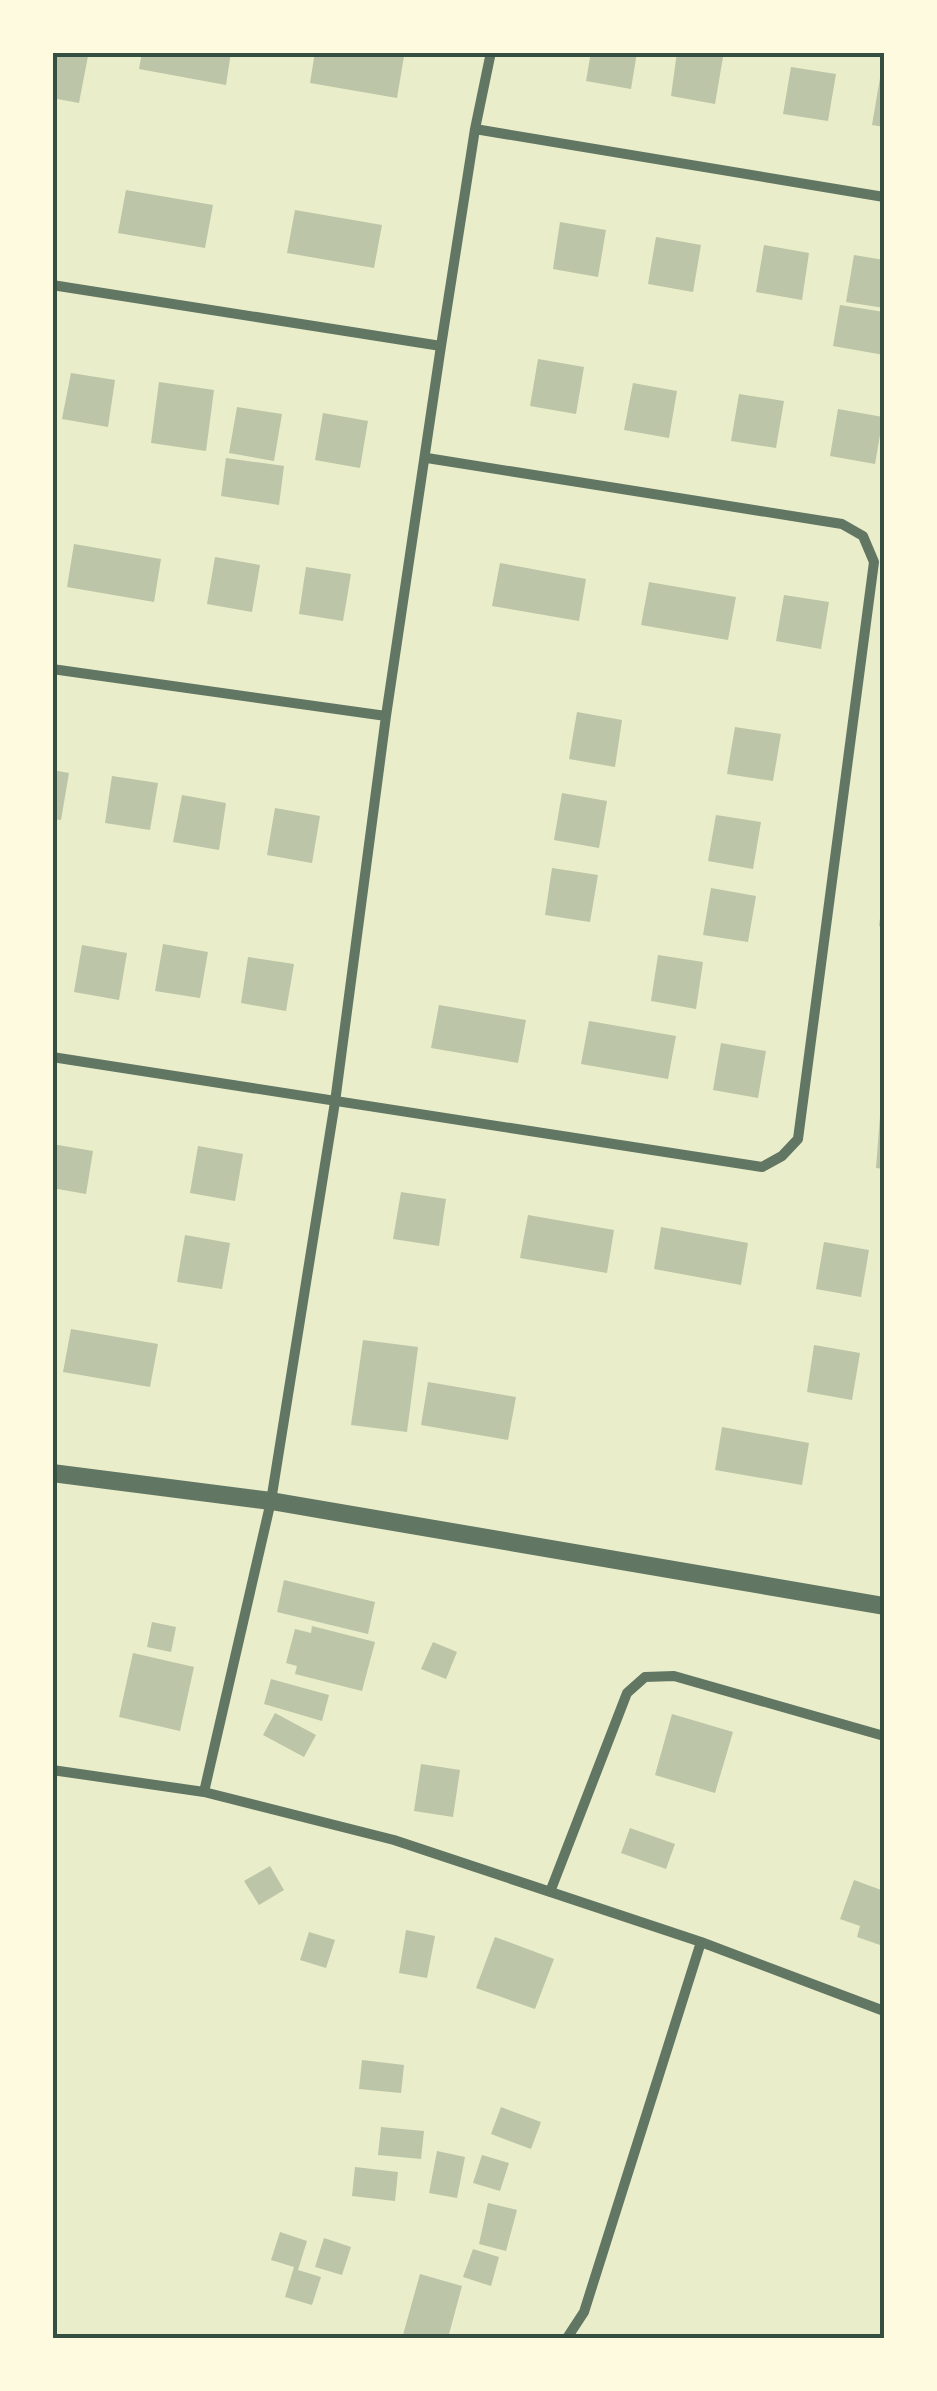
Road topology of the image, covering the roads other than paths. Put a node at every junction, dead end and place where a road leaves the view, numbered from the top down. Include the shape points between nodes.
1 (491, 52) edge
2 (476, 128) junction
3 (884, 197) edge
4 (52, 285) edge
5 (442, 346) junction
6 (426, 458) junction
7 (52, 669) edge
8 (386, 716) junction
9 (52, 1057) edge
10 (335, 1102) junction
11 (52, 1473) edge
12 (271, 1501) junction
13 (884, 1606) edge
14 (884, 1736) edge
15 (52, 1770) edge
16 (204, 1792) junction
17 (550, 1892) junction
18 (701, 1942) junction
19 (884, 2012) edge
20 (567, 2338) edge

1 - 2 street
2 - 3 street
2 - 5 street
4 - 5 street
5 - 6 street
6 - 8 street
6 - 10 street via 842,524 863,536 874,562 798,1138 762,1167
7 - 8 street
8 - 10 street
9 - 10 street
10 - 12 street
11 - 12 street
12 - 13 street
12 - 16 street
14 - 17 street via 674,1676 644,1677 626,1694
15 - 16 street
16 - 17 street via 394,1840
17 - 18 street
18 - 19 street
18 - 20 street via 584,2312

